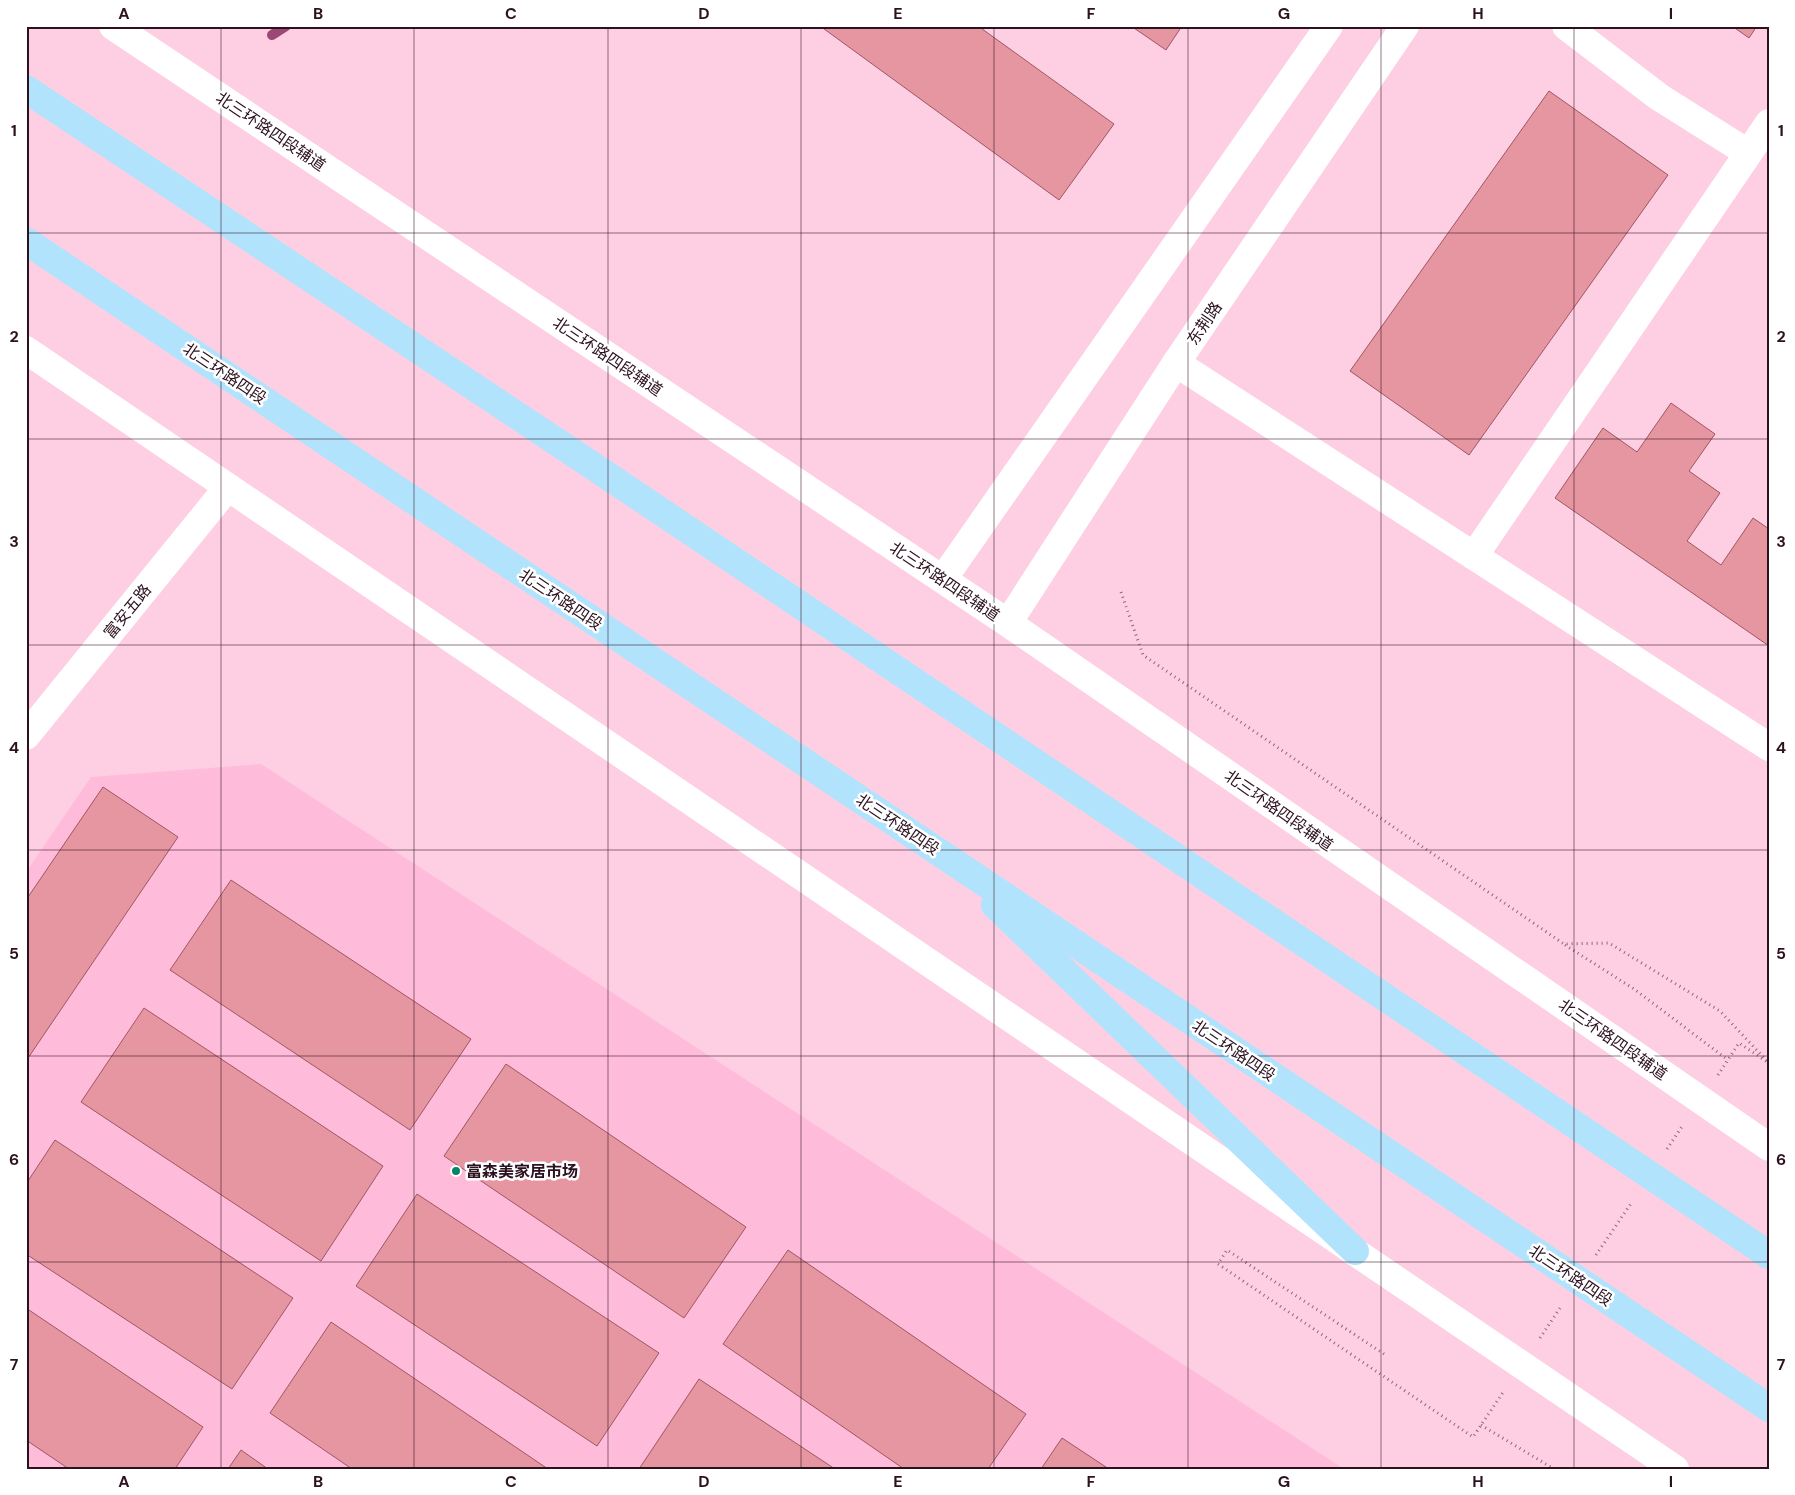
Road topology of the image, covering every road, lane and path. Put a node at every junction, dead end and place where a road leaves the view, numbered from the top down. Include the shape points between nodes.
1 (113, 26) edge
2 (1329, 26) edge
3 (1406, 26) edge
4 (1566, 26) edge
5 (26, 89) edge
6 (1769, 123) edge
7 (1748, 153) junction
8 (26, 240) edge
9 (26, 350) edge
10 (1176, 363) junction
11 (228, 487) junction
12 (1474, 556) junction
13 (943, 579) junction
14 (1121, 592) dead end
15 (1008, 623) junction
16 (26, 736) edge
17 (1769, 747) edge
18 (944, 855) junction
19 (1564, 944) junction
20 (1728, 1060) junction
21 (1769, 1063) edge
22 (1717, 1076) dead end
23 (1684, 1125) dead end
24 (1769, 1146) edge
25 (1662, 1157) dead end
26 (1634, 1198) dead end
27 (1355, 1251) junction
28 (1769, 1255) edge
29 (1590, 1263) dead end
30 (1563, 1304) dead end
31 (1536, 1344) dead end
32 (1384, 1354) dead end
33 (1508, 1385) dead end
34 (1769, 1408) edge
35 (1481, 1425) junction
36 (1554, 1469) edge
37 (1675, 1469) edge

1 - 13 main road, 北三环路四段辅道
2 - 13 main road
3 - 10 main road, 东荆路
4 - 7 main road via 1659,97
5 - 28 highway
6 - 7 main road
7 - 12 main road
8 - 18 highway, 北三环路四段
9 - 11 main road
10 - 12 main road
10 - 15 main road, 东荆路
11 - 16 main road, 富安五路
11 - 27 main road
12 - 17 main road
13 - 15 main road, 北三环路四段辅道
14 - 19 path via 1143,655
15 - 24 main road, 北三环路四段辅道
18 - 27 highway
18 - 34 highway, 北三环路四段
19 - 20 path via 1634,989
19 - 21 path via 1609,943 1720,1011
20 - 21 path via 1738,1043
20 - 22 path
23 - 25 path
26 - 29 path
27 - 37 main road
30 - 31 path
32 - 35 path via 1227,1250 1218,1264 1473,1438
33 - 35 path
35 - 36 path

